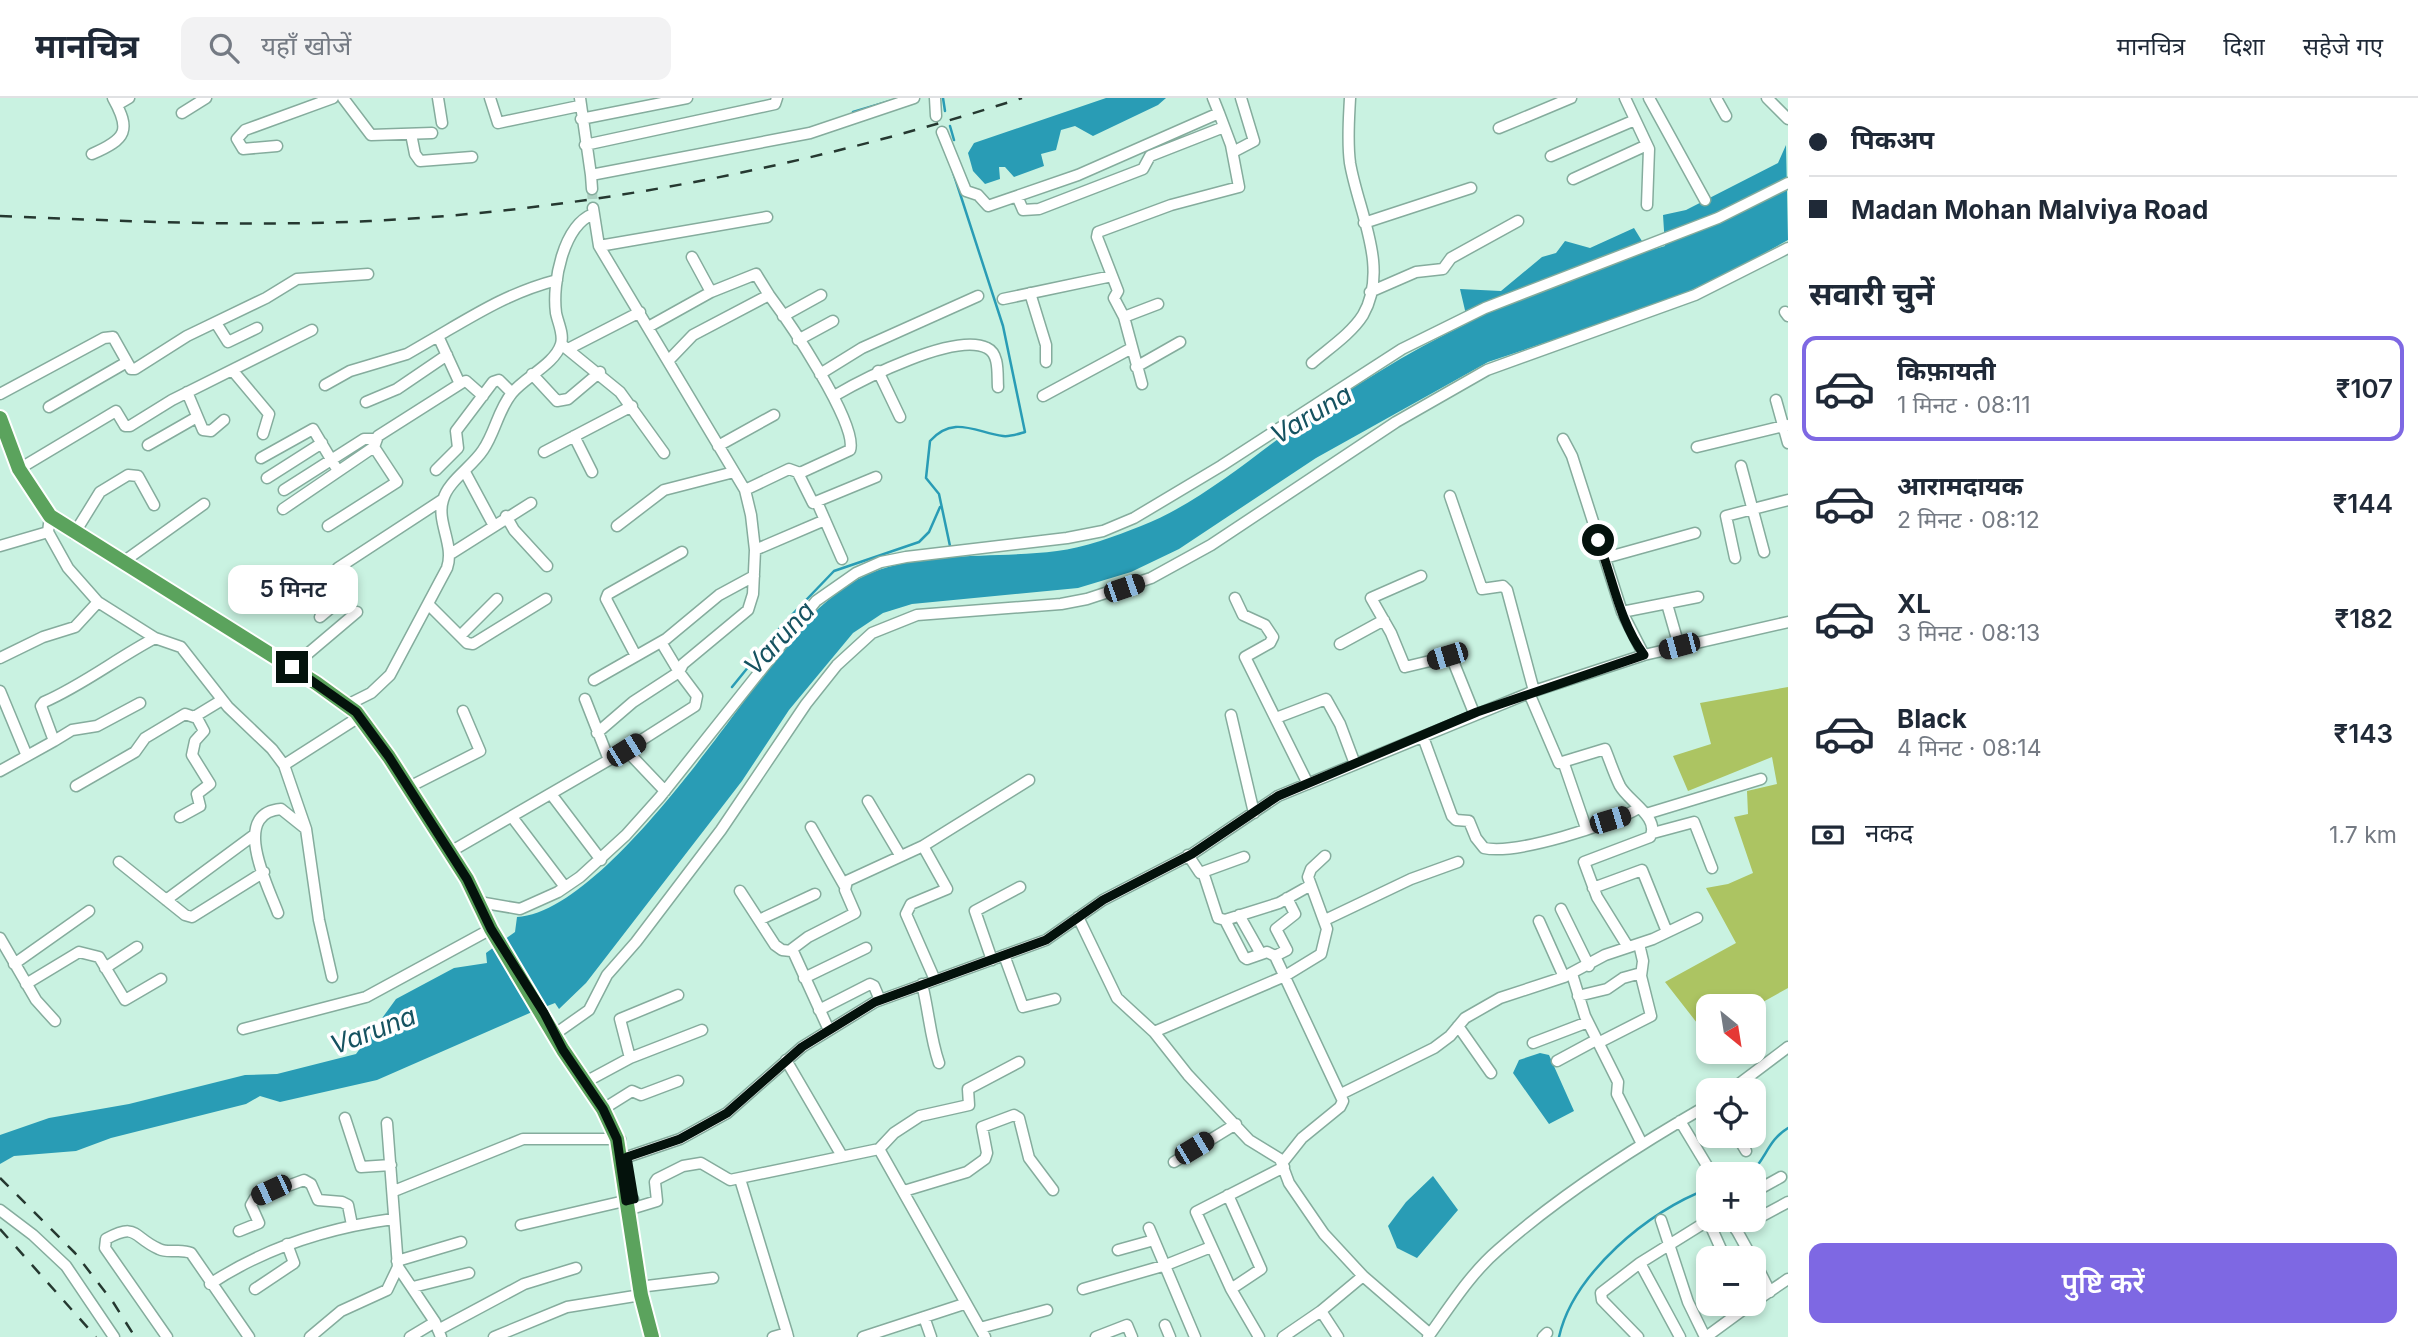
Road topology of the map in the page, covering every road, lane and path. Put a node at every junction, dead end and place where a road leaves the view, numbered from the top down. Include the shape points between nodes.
1 (129, 98) edge
2 (206, 98) edge
3 (333, 98) edge
4 (343, 98) edge
5 (438, 98) edge
6 (490, 98) edge
7 (687, 98) edge
8 (777, 98) edge
9 (914, 98) edge
10 (936, 98) edge
11 (1213, 98) edge
12 (1241, 98) edge
13 (1350, 98) edge
14 (1571, 98) edge
15 (1625, 98) edge
16 (1649, 98) edge
17 (1716, 98) edge
18 (1767, 98) edge
19 (115, 102) edge
20 (579, 102) edge
21 (182, 113) dead end
22 (1219, 113) junction
23 (936, 116) dead end
24 (1726, 116) dead end
25 (581, 119) junction
26 (1788, 119) edge
27 (1635, 120) junction
28 (442, 123) dead end
29 (1224, 127) junction
30 (1499, 128) dead end
31 (943, 132) dead end
32 (432, 133) dead end
33 (411, 134) junction
34 (585, 145) junction
35 (1647, 145) junction
36 (277, 146) dead end
37 (1233, 152) junction
38 (92, 153) dead end
39 (1551, 156) dead end
40 (472, 157) dead end
41 (590, 175) junction
42 (1573, 179) dead end
43 (1788, 183) edge
44 (1471, 188) dead end
45 (592, 189) tunnel mouth
46 (1017, 196) junction
47 (1705, 200) dead end
48 (1647, 205) dead end
49 (767, 217) dead end
50 (1518, 221) dead end
51 (1364, 223) junction
52 (599, 246) junction
53 (1788, 248) edge
54 (692, 257) dead end
55 (368, 274) dead end
56 (1112, 276) junction
57 (558, 280) junction
58 (711, 292) junction
59 (1370, 292) junction
60 (1030, 293) junction
61 (769, 295) junction
62 (821, 295) dead end
63 (978, 296) dead end
64 (1003, 299) dead end
65 (1158, 304) dead end
66 (640, 312) junction
67 (783, 316) junction
68 (1124, 317) junction
69 (833, 321) dead end
70 (216, 323) junction
71 (650, 326) junction
72 (257, 328) dead end
73 (312, 330) dead end
74 (438, 336) junction
75 (798, 341) junction
76 (1180, 342) dead end
77 (565, 346) junction
78 (1130, 349) junction
79 (447, 355) junction
80 (669, 360) junction
81 (127, 362) junction
82 (1046, 362) dead end
83 (1312, 363) dead end
84 (1136, 368) junction
85 (233, 371) junction
86 (878, 371) junction
87 (600, 372) junction
88 (532, 374) junction
89 (820, 374) junction
90 (460, 384) junction
91 (1142, 384) dead end
92 (325, 385) dead end
93 (998, 387) dead end
94 (187, 393) junction
95 (512, 393) junction
96 (0, 394) edge
97 (483, 396) junction
98 (834, 396) junction
99 (1043, 396) dead end
100 (1776, 400) dead end
101 (366, 402) dead end
102 (632, 406) junction
103 (49, 407) dead end
104 (774, 415) dead end
105 (197, 417) junction
106 (900, 417) dead end
107 (0, 418) edge
108 (224, 420) dead end
109 (1786, 425) edge
110 (263, 434) dead end
111 (574, 436) junction
112 (1563, 439) dead end
113 (322, 443) junction
114 (375, 443) junction
115 (1788, 443) edge
116 (148, 445) dead end
117 (718, 446) junction
118 (1697, 447) dead end
119 (544, 452) dead end
120 (664, 453) dead end
121 (261, 458) dead end
122 (332, 460) junction
123 (1741, 466) dead end
124 (19, 469) junction
125 (436, 470) dead end
126 (338, 471) junction
127 (465, 472) junction
128 (592, 472) dead end
129 (734, 472) junction
130 (798, 473) junction
131 (876, 477) dead end
132 (267, 478) dead end
133 (284, 490) dead end
134 (745, 490) junction
135 (1450, 496) dead end
136 (442, 500) junction
137 (1788, 500) edge
138 (817, 502) junction
139 (531, 503) dead end
140 (204, 504) dead end
141 (154, 506) dead end
142 (1753, 508) junction
143 (283, 509) dead end
144 (50, 516) junction
145 (506, 516) junction
146 (825, 520) junction
147 (328, 526) dead end
148 (494, 526) junction
149 (617, 526) dead end
150 (48, 532) junction
151 (1695, 533) dead end
152 (74, 534) junction
153 (0, 546) edge
154 (755, 550) junction
155 (682, 552) dead end
156 (1764, 552) dead end
157 (452, 554) junction
158 (1605, 558) junction
159 (1735, 558) dead end
160 (842, 559) dead end
161 (123, 562) junction
162 (547, 566) dead end
163 (754, 576) junction
164 (1421, 576) dead end
165 (1698, 597) dead end
166 (1235, 598) dead end
167 (497, 599) dead end
168 (546, 599) dead end
169 (97, 602) junction
170 (428, 604) junction
171 (1667, 604) junction
172 (357, 612) dead end
173 (1622, 612) junction
174 (320, 617) dead end
175 (1384, 620) junction
176 (1788, 622) edge
177 (460, 636) junction
178 (155, 638) junction
179 (1340, 644) dead end
180 (1679, 646) junction
181 (664, 647) dead end
182 (1644, 655) junction
183 (636, 656) junction
184 (0, 658) edge
185 (292, 667) junction
186 (679, 672) junction
187 (594, 680) dead end
188 (0, 691) edge
189 (1532, 692) junction
190 (585, 699) dead end
191 (222, 700) junction
192 (140, 703) dead end
193 (347, 705) junction
194 (463, 711) dead end
195 (1474, 713) junction
196 (1231, 715) dead end
197 (196, 716) junction
198 (359, 717) junction
199 (1276, 718) junction
200 (597, 733) junction
201 (1423, 737) junction
202 (54, 741) junction
203 (626, 750) junction
204 (27, 756) junction
205 (608, 760) junction
206 (1355, 764) junction
207 (1564, 764) junction
208 (284, 765) junction
209 (0, 771) edge
210 (1761, 779) dead end
211 (1028, 780) dead end
212 (1308, 784) junction
213 (76, 786) dead end
214 (409, 787) junction
215 (665, 791) junction
216 (551, 794) junction
217 (868, 801) dead end
218 (1643, 811) junction
219 (1254, 813) junction
220 (180, 817) dead end
221 (512, 817) junction
222 (811, 827) dead end
223 (1586, 828) junction
224 (306, 830) junction
225 (1653, 833) junction
226 (254, 835) junction
227 (923, 846) junction
228 (450, 852) junction
229 (901, 855) junction
230 (1188, 856) junction
231 (1325, 856) dead end
232 (1244, 857) dead end
233 (601, 860) junction
234 (119, 862) dead end
235 (1458, 862) dead end
236 (1712, 868) dead end
237 (264, 872) junction
238 (1203, 872) junction
239 (844, 885) junction
240 (1311, 885) junction
241 (565, 887) junction
242 (1020, 887) dead end
243 (1593, 888) junction
244 (740, 891) dead end
245 (815, 894) dead end
246 (1287, 898) junction
247 (166, 900) junction
248 (479, 902) junction
249 (1561, 909) dead end
250 (89, 911) dead end
251 (278, 913) dead end
252 (1239, 915) junction
253 (1078, 917) junction
254 (1698, 918) dead end
255 (759, 920) junction
256 (1225, 920) junction
257 (1325, 920) junction
258 (1539, 921) dead end
259 (491, 929) junction
260 (1667, 932) junction
261 (0, 939) edge
262 (1639, 944) junction
263 (137, 947) dead end
264 (1628, 947) junction
265 (866, 948) dead end
266 (791, 951) junction
267 (1261, 954) junction
268 (1004, 955) junction
269 (1275, 956) junction
270 (992, 960) junction
271 (14, 964) junction
272 (1589, 965) junction
273 (105, 968) junction
274 (1641, 973) junction
275 (332, 976) dead end
276 (1285, 976) junction
277 (1568, 976) junction
278 (804, 978) junction
279 (161, 979) dead end
280 (935, 980) junction
281 (26, 984) junction
282 (922, 984) junction
283 (678, 995) dead end
284 (1578, 996) junction
285 (1055, 999) dead end
286 (880, 1000) junction
287 (819, 1010) junction
288 (55, 1021) dead end
289 (1588, 1021) junction
290 (1458, 1026) junction
291 (828, 1028) junction
292 (243, 1029) dead end
293 (702, 1030) dead end
294 (1154, 1032) junction
295 (556, 1036) junction
296 (1597, 1042) junction
297 (1533, 1043) dead end
298 (1788, 1047) edge
299 (630, 1058) junction
300 (786, 1060) junction
301 (1557, 1061) dead end
302 (1019, 1062) dead end
303 (939, 1063) dead end
304 (1491, 1073) dead end
305 (1747, 1078) edge
306 (591, 1079) junction
307 (678, 1081) dead end
308 (1341, 1094) junction
309 (608, 1106) junction
310 (1696, 1112) edge
311 (345, 1118) dead end
312 (1680, 1121) junction
313 (387, 1123) dead end
314 (1236, 1124) junction
315 (620, 1139) junction
316 (1642, 1144) junction
317 (1744, 1148) edge
318 (879, 1149) junction
319 (1746, 1151) dead end
320 (842, 1156) junction
321 (627, 1157) junction
322 (1174, 1162) dead end
323 (1705, 1162) edge
324 (1284, 1164) junction
325 (391, 1165) junction
326 (1781, 1177) dead end
327 (740, 1180) junction
328 (1766, 1185) edge
329 (1053, 1190) dead end
330 (394, 1191) junction
331 (904, 1191) junction
332 (1228, 1195) junction
333 (1788, 1202) edge
334 (631, 1203) junction
335 (0, 1210) edge
336 (1766, 1211) edge
337 (393, 1219) junction
338 (1661, 1220) dead end
339 (352, 1224) junction
340 (521, 1225) dead end
341 (1149, 1228) dead end
342 (1696, 1228) edge
343 (239, 1231) dead end
344 (1154, 1240) junction
345 (461, 1242) dead end
346 (287, 1244) junction
347 (1670, 1245) junction
348 (1211, 1247) junction
349 (1118, 1250) dead end
350 (398, 1264) junction
351 (1640, 1264) junction
352 (1166, 1265) junction
353 (576, 1268) dead end
354 (469, 1273) dead end
355 (1363, 1276) junction
356 (713, 1278) dead end
357 (1785, 1281) edge
358 (210, 1284) junction
359 (1766, 1284) edge
360 (413, 1287) junction
361 (255, 1289) dead end
362 (1083, 1289) dead end
363 (1231, 1289) junction
364 (645, 1291) junction
365 (1770, 1292) junction
366 (1766, 1294) edge
367 (1788, 1295) edge
368 (964, 1304) junction
369 (1047, 1310) dead end
370 (1321, 1311) junction
371 (1734, 1316) edge
372 (925, 1317) junction
373 (1165, 1325) dead end
374 (438, 1330) edge
375 (983, 1332) edge
376 (788, 1335) edge
377 (1429, 1336) edge
378 (114, 1337) edge
379 (167, 1337) edge
380 (249, 1337) edge
381 (310, 1337) edge
382 (410, 1337) edge
383 (494, 1337) edge
384 (652, 1337) edge
385 (661, 1337) edge
386 (774, 1337) edge
387 (863, 1337) edge
388 (931, 1337) edge
389 (1096, 1337) edge
390 (1132, 1337) edge
391 (1170, 1337) edge
392 (1195, 1337) edge
393 (1259, 1337) edge
394 (1283, 1337) edge
395 (1338, 1337) edge
396 (1637, 1337) edge
397 (1680, 1337) edge
398 (1705, 1337) edge

1 - 19 street
2 - 21 street
3 - 36 street via 245,130 237,139 243,149
4 - 33 street via 371,135
5 - 28 street
6 - 20 street via 498,123
7 - 25 street
8 - 34 street via 775,104
9 - 41 street via 810,133
10 - 23 street
11 - 22 street
12 - 37 street via 1254,141
13 - 51 street via 1348,146
14 - 30 street
15 - 27 street
16 - 47 street
17 - 24 street
18 - 26 street
19 - 38 street via 126,121 125,130 114,142
20 - 25 street
22 - 29 street
22 - 46 street via 1078,176
25 - 34 street
27 - 35 street
27 - 39 street
29 - 37 street
29 - 46 street via 1150,156 1143,169 1038,209 1023,210
31 - 46 street via 966,191 988,206
32 - 33 street
33 - 40 street via 420,160
34 - 41 street
35 - 42 street
35 - 48 street via 1651,157
37 - 56 street via 1240,183 1234,190 1171,205 1099,230 1097,237
41 - 45 street
43 - 215 street via 1718,218 1485,308 1402,349 1134,518 1067,538 906,557 856,573 816,601
44 - 51 street
49 - 52 street
50 - 59 street via 1451,258 1443,269 1416,271
51 - 59 street via 1373,255
52 - 57 street via 593,211 571,234
52 - 66 street
53 - 295 street via 1695,295 1487,370 1396,422 1211,545 1151,578 1061,604 917,615 873,633 837,666 806,704 721,830 607,975 589,1010
54 - 58 street
55 - 70 street via 300,278
56 - 60 street
56 - 68 street via 1118,291 1114,298
57 - 74 street via 499,300
57 - 77 street via 555,302
58 - 61 street via 756,274
58 - 71 street
59 - 83 street via 1354,326
60 - 64 street
60 - 82 street via 1046,345
61 - 67 street
61 - 80 street via 693,335
62 - 67 street
63 - 89 street via 862,348
65 - 68 street
66 - 71 street
66 - 77 street
67 - 75 street
68 - 78 street
69 - 75 street
70 - 72 street via 228,342
70 - 81 street via 135,369
71 - 80 street
73 - 85 street
74 - 79 street
74 - 92 street via 407,354 350,371
75 - 89 street
76 - 84 street
77 - 87 street
77 - 88 street
78 - 84 street
78 - 99 street
79 - 90 street
79 - 101 street via 397,389
80 - 117 street
81 - 96 street via 113,337 104,338
81 - 103 street
84 - 91 street
85 - 94 street
85 - 110 street via 267,410 270,419
86 - 93 street via 939,351 981,346 995,358
86 - 98 street
86 - 106 street
87 - 88 street via 568,398 557,401
87 - 102 street
88 - 95 street
89 - 98 street
90 - 97 street via 466,381
90 - 114 street
94 - 105 street
94 - 124 street via 129,427 116,411
95 - 97 street via 496,380
95 - 127 street via 484,449
97 - 125 street via 456,431 458,448
98 - 130 street via 852,447
100 - 109 street
102 - 111 street
102 - 120 street
104 - 117 street
105 - 108 street via 208,431
105 - 116 street
107 - 124 highway
109 - 115 street
109 - 118 street
111 - 119 street
111 - 128 street
112 - 158 street
113 - 121 street via 310,429
113 - 122 street
113 - 132 street
114 - 122 street via 364,439
114 - 126 street
114 - 147 street via 397,482
117 - 129 street
122 - 126 street
122 - 133 street
123 - 142 street
124 - 144 highway
126 - 143 street
127 - 136 street
127 - 148 street
129 - 134 street
129 - 149 street via 664,490
130 - 134 street via 790,469
130 - 138 street via 808,498
131 - 138 street
134 - 154 street
135 - 189 street via 1481,587 1485,591 1503,586 1507,590
136 - 157 street
136 - 174 street via 338,568 350,592
137 - 142 street
138 - 146 street
139 - 145 street
140 - 161 street
141 - 152 street via 138,476 128,475 100,492
142 - 156 street
142 - 159 street via 1725,519
144 - 150 street
144 - 152 highway
145 - 148 street
145 - 162 street
146 - 154 street
146 - 160 street
148 - 157 street
150 - 153 street
150 - 169 street via 68,568
151 - 158 street
152 - 161 highway
154 - 163 street
155 - 183 street via 608,594 606,599
157 - 170 street
158 - 173 street
161 - 185 highway
163 - 183 street via 719,595 666,639
163 - 186 street via 748,610
164 - 175 street via 1372,596
165 - 171 street
166 - 199 street via 1243,615 1265,625 1273,637 1245,657
167 - 177 street
168 - 177 street via 481,641 473,644
169 - 178 street
169 - 184 street via 75,627
170 - 177 street
170 - 193 street via 381,685
171 - 173 street
171 - 180 street
172 - 185 street
173 - 182 street
175 - 179 street
175 - 195 street via 1405,667 1451,656
176 - 180 street
178 - 191 street via 173,642 189,653
178 - 202 street via 43,704
180 - 182 street
181 - 186 street
182 - 189 street
183 - 187 street
185 - 193 highway
186 - 200 street
186 - 203 street via 697,696 695,706
188 - 204 street
189 - 195 street
189 - 207 street via 1557,760
190 - 200 street
191 - 197 street
191 - 208 street
192 - 202 street via 97,726 72,730
193 - 198 highway
194 - 214 street via 480,751
195 - 201 street
196 - 219 street
197 - 213 street via 185,713 145,738 135,751
197 - 220 street via 204,731 195,741 192,755 210,784 197,794 200,806
198 - 208 street
198 - 214 highway
199 - 206 street via 1326,699
199 - 212 street
200 - 205 street
201 - 206 street
201 - 223 street via 1454,818 1469,821 1484,848 1536,844
202 - 204 street
203 - 205 street
203 - 215 street
204 - 209 street
205 - 216 street
206 - 212 street
207 - 218 street via 1605,749 1620,786
207 - 223 street
208 - 224 street
210 - 218 street
211 - 227 street
212 - 219 street via 1278,796
214 - 228 highway
215 - 233 street
216 - 221 street
216 - 233 street
217 - 229 street
218 - 223 street
218 - 225 street
219 - 230 street
221 - 228 street
221 - 241 street
222 - 239 street
224 - 226 street via 285,810 274,809 259,819
224 - 275 street
225 - 236 street via 1695,822
225 - 243 street via 1585,860
226 - 237 street
226 - 247 street
227 - 229 street
227 - 280 street via 947,889 911,904 906,914
228 - 248 highway
229 - 239 street
230 - 238 street via 1198,872
230 - 253 street
231 - 240 street via 1309,873
232 - 238 street
233 - 241 street
234 - 247 street
235 - 257 street
237 - 247 street via 197,916 186,915
237 - 251 street
238 - 256 street via 1218,918
239 - 266 street via 855,914 808,937
240 - 246 street
240 - 257 street
241 - 248 street via 513,910
242 - 270 street via 975,911
243 - 260 street via 1642,870
243 - 264 street
244 - 255 street
245 - 255 street
246 - 252 street
246 - 269 street via 1295,914 1276,929 1287,950
248 - 259 highway
249 - 272 street
250 - 271 street
252 - 256 street
252 - 267 street
253 - 268 street via 1046,940
253 - 294 street via 1117,998
254 - 260 street
255 - 266 street via 779,949
256 - 267 street via 1244,957
257 - 276 street via 1321,954
258 - 277 street
259 - 292 street via 366,997
259 - 295 highway
260 - 262 street
261 - 271 street
262 - 264 street
262 - 274 street
263 - 273 street
264 - 272 street
265 - 278 street
266 - 278 street
267 - 269 street
268 - 270 street
268 - 285 street via 1023,1007
269 - 276 street
270 - 280 street
271 - 281 street
272 - 277 street
273 - 279 street via 125,1000
273 - 281 street via 98,956 79,952
274 - 284 street
274 - 296 street via 1651,1016
276 - 294 street
276 - 308 street
277 - 284 street
277 - 290 street via 1500,998 1474,1011
278 - 287 street
280 - 282 street
281 - 288 street
282 - 286 street
282 - 303 street
283 - 299 street via 621,1019
284 - 289 street
286 - 287 street via 870,984
286 - 291 street
287 - 291 street
289 - 296 street
289 - 297 street
290 - 304 street
290 - 308 street via 1434,1048
291 - 300 street
293 - 299 street
294 - 314 street
295 - 306 highway
295 - 315 highway
296 - 301 street
296 - 316 street
298 - 305 street
299 - 306 street
300 - 320 street
300 - 321 street via 727,1113 680,1139
302 - 318 street via 968,1089 970,1105 920,1116
306 - 309 highway
307 - 309 street via 641,1095 632,1091
308 - 324 street via 1340,1107 1302,1138
309 - 315 highway
310 - 312 street
311 - 325 street via 360,1166
312 - 316 street
312 - 323 street
313 - 325 street
314 - 322 street
314 - 324 street
315 - 321 highway
315 - 330 street via 523,1139
315 - 334 highway
316 - 377 street via 1496,1251
317 - 319 street
318 - 320 street
318 - 331 street
320 - 327 street
321 - 334 highway
324 - 332 street
324 - 355 street via 1289,1183 1324,1234
325 - 330 street
326 - 328 street
327 - 334 street via 725,1179 709,1166 692,1163 657,1179 657,1201
327 - 376 street
329 - 331 street via 1029,1158 1019,1118 1014,1115 982,1127 987,1153 976,1167
330 - 337 street
331 - 368 street
332 - 348 street via 1196,1212
332 - 363 street via 1261,1269
333 - 336 street
334 - 340 street
334 - 364 highway
335 - 378 street via 66,1266
337 - 339 street
337 - 350 street
338 - 347 street
339 - 343 street via 348,1205 318,1200 304,1180 255,1198 251,1205 259,1223
339 - 346 street
341 - 344 street
342 - 347 street
344 - 349 street
344 - 352 street
345 - 350 street
346 - 358 street via 243,1262
346 - 361 street via 294,1263
347 - 351 street
347 - 398 street
348 - 352 street
348 - 363 street
350 - 360 street
350 - 381 street via 387,1290 341,1311
351 - 396 street via 1600,1295
351 - 397 street
352 - 362 street
352 - 392 street
353 - 374 street via 524,1284
354 - 360 street
355 - 370 street
355 - 377 street
356 - 364 street
357 - 365 street
357 - 367 street
358 - 379 street via 186,1250 160,1250 128,1229 106,1239 105,1248
358 - 380 street
359 - 365 street
360 - 374 street
363 - 393 street
364 - 383 street via 567,1307
364 - 384 highway
364 - 385 highway
365 - 366 street
368 - 372 street
368 - 375 street
369 - 375 street
370 - 394 street
370 - 395 street
371 - 398 street
372 - 387 street
372 - 388 street
373 - 391 street
374 - 382 street
376 - 386 street
389 - 390 street via 1127,1325

